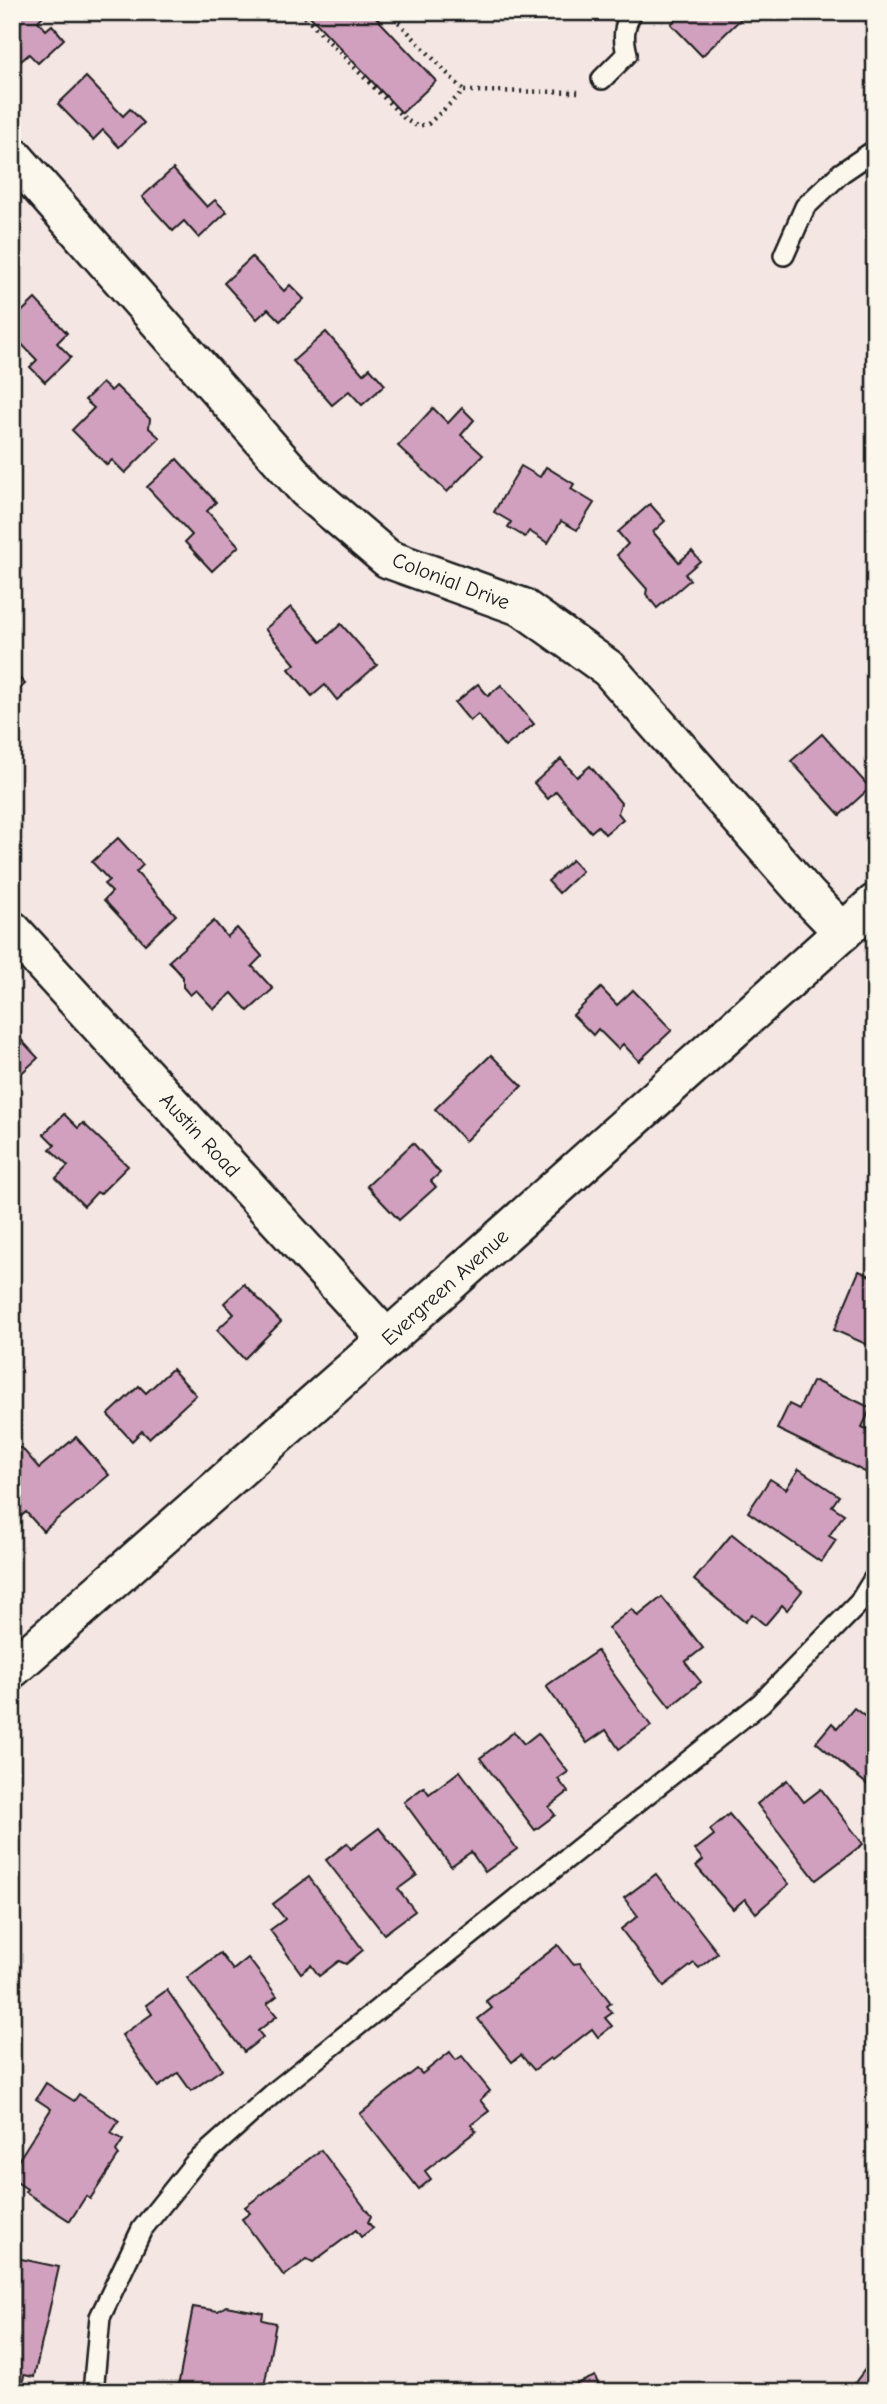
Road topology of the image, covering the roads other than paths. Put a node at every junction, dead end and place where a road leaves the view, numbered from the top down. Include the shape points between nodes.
1 (632, 12) edge
2 (602, 79) road end
3 (875, 150) edge
4 (12, 155) edge
5 (785, 255) dead end
6 (875, 903) edge
7 (12, 930) edge
8 (843, 932) junction
9 (387, 1339) junction
10 (875, 1577) edge
11 (12, 1669) edge
12 (93, 2392) edge

1 - 2 lane via 624,26 627,54
3 - 5 lane via 841,173 805,207
4 - 8 street, Colonial Drive via 307,490 388,559 522,607 609,669
6 - 8 street, Evergreen Avenue
7 - 9 street, Austin Road
8 - 9 street, Evergreen Avenue
9 - 11 street, Evergreen Avenue
10 - 12 lane via 859,1603 761,1703 277,2091 194,2165 142,2229 100,2317

